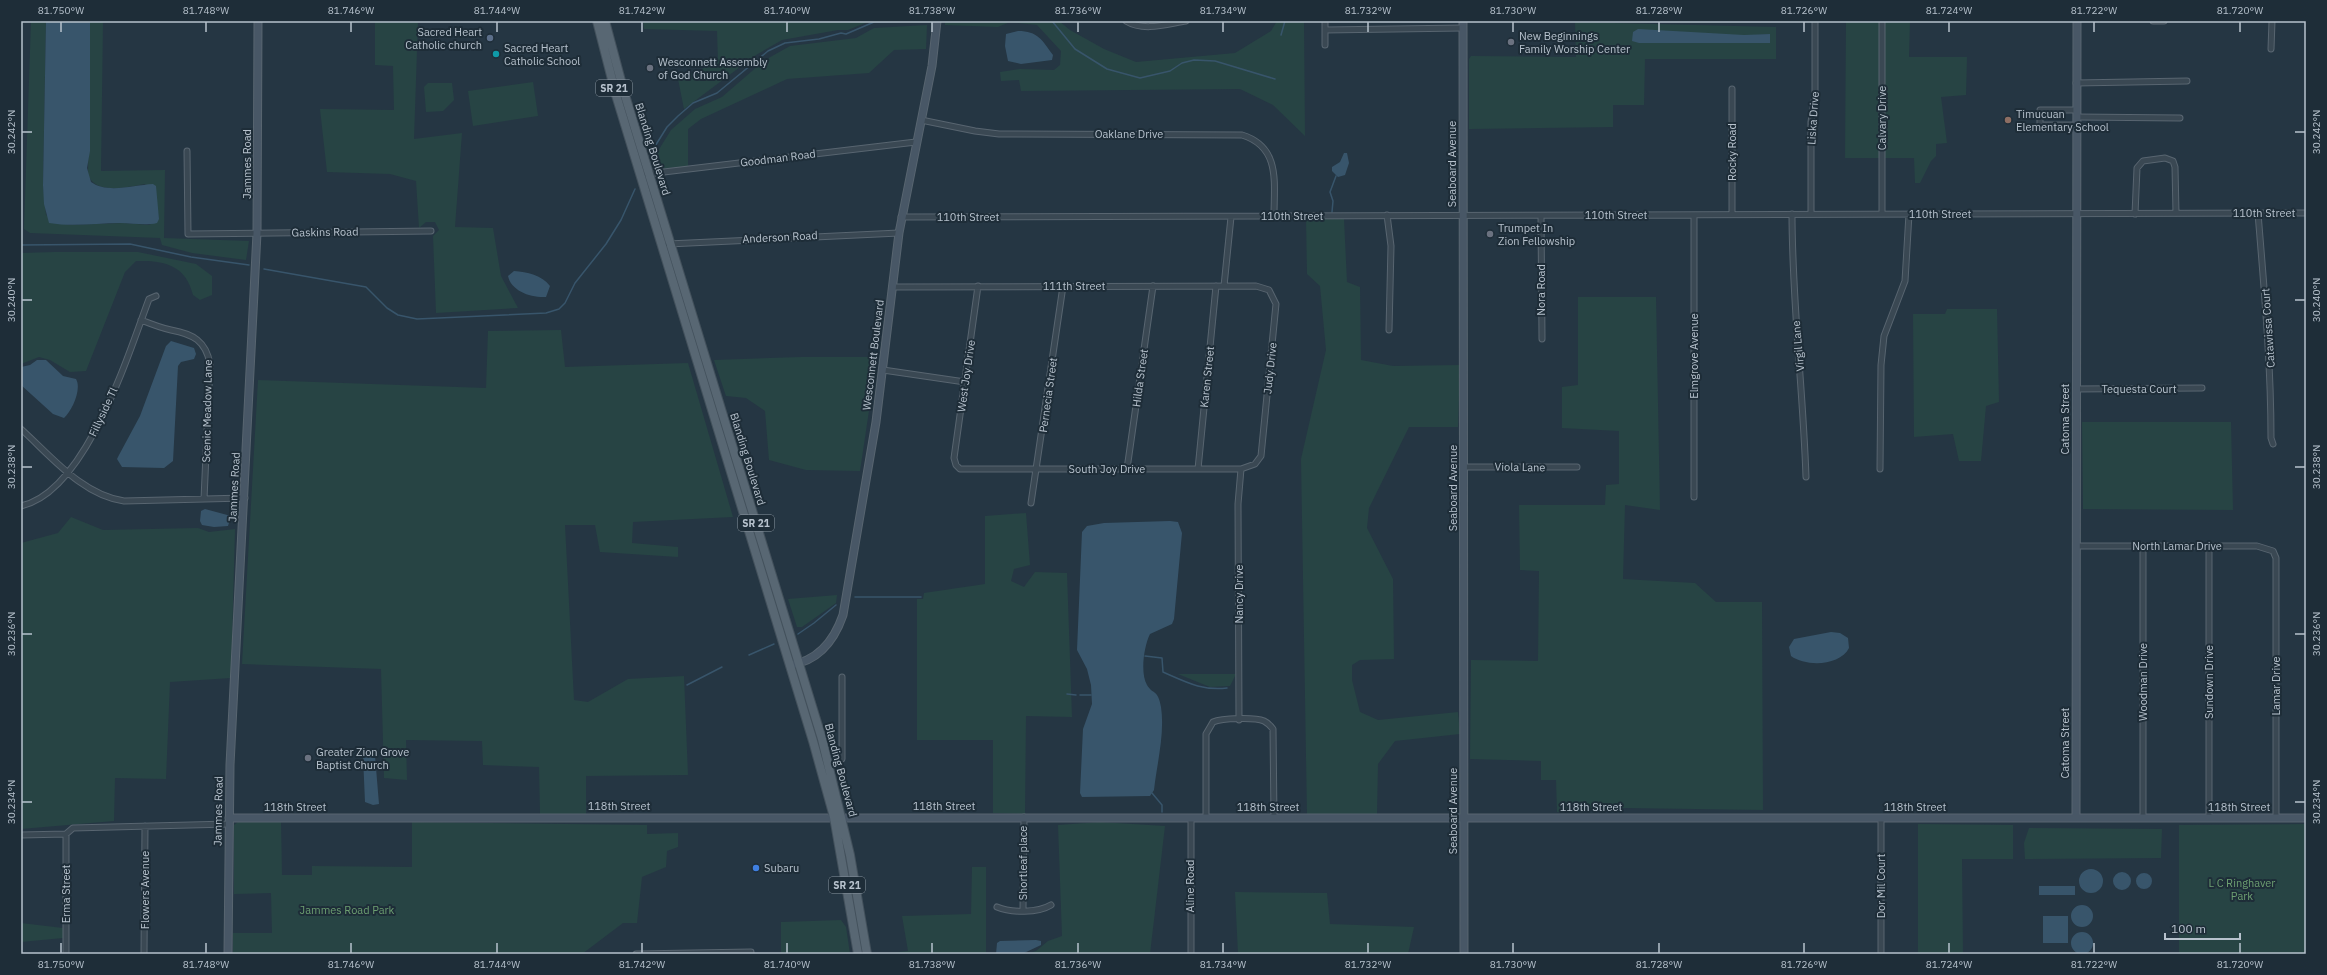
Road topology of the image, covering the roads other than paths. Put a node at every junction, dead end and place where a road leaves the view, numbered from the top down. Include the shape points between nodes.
1 (258, 21) edge
2 (597, 21) edge
3 (605, 21) edge
4 (937, 21) edge
5 (1126, 21) edge
6 (1186, 21) edge
7 (1325, 21) edge
8 (1815, 21) edge
9 (1882, 21) edge
10 (2077, 21) edge
11 (2153, 21) edge
12 (2164, 21) edge
13 (2272, 21) edge
14 (1463, 25) edge
15 (1325, 30) junction
16 (1325, 45) dead end
17 (2272, 49) dead end
18 (2188, 81) dead end
19 (2076, 83) junction
20 (1732, 89) dead end
21 (620, 93) junction
22 (2076, 117) junction
23 (2180, 118) dead end
24 (921, 120) junction
25 (916, 142) junction
26 (187, 151) dead end
27 (649, 174) junction
28 (640, 175) junction
29 (2258, 212) junction
30 (2176, 213) junction
31 (2306, 213) edge
32 (1694, 214) junction
33 (1732, 214) junction
34 (1792, 214) junction
35 (1811, 214) junction
36 (1882, 214) junction
37 (1909, 214) junction
38 (2076, 214) junction
39 (2135, 214) junction
40 (1387, 215) junction
41 (1231, 216) junction
42 (1274, 216) junction
43 (1463, 216) junction
44 (1542, 216) junction
45 (901, 217) junction
46 (431, 231) dead end
47 (258, 233) junction
48 (899, 233) junction
49 (662, 244) junction
50 (671, 244) junction
51 (978, 286) junction
52 (1063, 286) junction
53 (1153, 286) junction
54 (1216, 286) junction
55 (1224, 286) junction
56 (1256, 286) joint
57 (892, 287) junction
58 (156, 296) dead end
59 (141, 320) junction
60 (690, 323) junction
61 (1389, 330) dead end
62 (1542, 340) dead end
63 (883, 370) junction
64 (965, 382) junction
65 (705, 385) junction
66 (2202, 388) dead end
67 (2076, 389) junction
68 (21, 429) edge
69 (728, 433) junction
70 (2274, 444) dead end
71 (1258, 461) joint
72 (956, 465) joint
73 (1464, 467) junction
74 (1577, 467) dead end
75 (1037, 469) junction
76 (1127, 469) junction
77 (1198, 469) junction
78 (1241, 469) junction
79 (1880, 469) dead end
80 (69, 472) junction
81 (1806, 477) dead end
82 (1694, 497) dead end
83 (245, 498) junction
84 (204, 499) junction
85 (1031, 503) dead end
86 (21, 506) edge
87 (747, 523) junction
88 (756, 524) junction
89 (2076, 546) junction
90 (2143, 546) junction
91 (2209, 546) junction
92 (2275, 554) joint
93 (799, 664) junction
94 (790, 665) junction
95 (842, 677) dead end
96 (1239, 720) junction
97 (818, 740) junction
98 (829, 765) junction
99 (838, 817) junction
100 (1024, 817) junction
101 (1191, 818) junction
102 (1206, 818) junction
103 (1274, 818) junction
104 (1464, 818) junction
105 (1881, 818) junction
106 (2076, 818) junction
107 (2143, 818) junction
108 (2209, 818) junction
109 (2276, 818) junction
110 (2306, 818) edge
111 (229, 821) junction
112 (145, 826) junction
113 (66, 834) junction
114 (21, 835) edge
115 (1051, 905) dead end
116 (997, 907) dead end
117 (1023, 910) junction
118 (858, 922) junction
119 (66, 954) edge
120 (144, 954) edge
121 (228, 954) edge
122 (636, 954) edge
123 (751, 954) edge
124 (858, 954) edge
125 (867, 954) edge
126 (1191, 954) edge
127 (1464, 954) edge
128 (1881, 954) edge

1 - 47 street, Jammes Road
2 - 21 main road, Blanding Boulevard / SR 21
3 - 21 main road, Blanding Boulevard / SR 21
4 - 24 street, Wesconnett Boulevard via 932,66
5 - 6 street via 1132,25 1146,27
7 - 15 street
8 - 35 street, Liska Drive
9 - 36 street, Calvary Drive
10 - 19 street, Catoma Street
11 - 12 street
13 - 17 street
14 - 15 street
14 - 43 street, Seaboard Avenue
15 - 16 street
18 - 19 street
19 - 22 street, Catoma Street
20 - 33 street, Rocky Road
21 - 27 main road, Blanding Boulevard / SR 21
21 - 28 main road, Blanding Boulevard / SR 21
22 - 22 street via 2040,110 2040,125
22 - 23 street
22 - 38 street, Catoma Street
24 - 25 street, Wesconnett Boulevard
24 - 42 street, Oaklane Drive via 999,134 1242,135 1256,141 1270,157 1274,172
25 - 27 street, Goodman Road
25 - 45 street, Wesconnett Boulevard
26 - 47 street, Gaskins Road via 188,234
27 - 28 street, Goodman Road
27 - 50 main road, Blanding Boulevard / SR 21
28 - 49 main road, Blanding Boulevard / SR 21
29 - 30 street, 110th Street
29 - 31 street, 110th Street
29 - 70 street, Catawissa Court via 2268,318 2271,438
30 - 39 street, 110th Street
30 - 39 street via 2175,167 2173,161 2165,158 2143,161 2137,168
32 - 33 street, 110th Street
32 - 44 street, 110th Street
32 - 82 street, Elmgrove Avenue
33 - 34 street, 110th Street
34 - 35 street, 110th Street
34 - 81 street, Virgil Lane via 1793,288 1804,417
35 - 36 street, 110th Street
36 - 37 street, 110th Street
37 - 38 street, 110th Street
37 - 79 street via 1904,281 1884,336 1881,365
38 - 39 street, 110th Street
38 - 67 street, Catoma Street
40 - 42 street, 110th Street
40 - 43 street, 110th Street
40 - 61 street via 1390,246
41 - 42 street, 110th Street
41 - 45 street, 110th Street
41 - 55 street
43 - 44 street, 110th Street
43 - 73 street, Seaboard Avenue
44 - 62 street, Nora Road
45 - 48 street, Wesconnett Boulevard
46 - 47 street, Gaskins Road
47 - 83 street, Jammes Road
48 - 50 street, Anderson Road
48 - 57 street, Wesconnett Boulevard
49 - 50 street, Anderson Road
49 - 60 main road, Blanding Boulevard / SR 21
50 - 60 main road, Blanding Boulevard / SR 21
51 - 52 street, 111th Street
51 - 57 street, 111th Street
51 - 64 street, West Joy Drive
52 - 53 street, 111th Street
52 - 75 street, Pernecia Street
53 - 54 street, 111th Street
53 - 76 street, Hilda Street
54 - 55 street, 111th Street
54 - 77 street, Karen Street
55 - 56 street, 111th Street
56 - 71 street, Judy Drive via 1270,290 1276,304 1262,450
57 - 63 street, Wesconnett Boulevard
58 - 59 street, Fillyside Tl via 149,299
59 - 80 street, Fillyside Tl via 108,404 84,451
59 - 84 street, Scenic Meadow Lane via 192,336 203,344 208,353 210,364
60 - 65 main road, Blanding Boulevard / SR 21
60 - 69 main road, Blanding Boulevard / SR 21
63 - 64 street
63 - 93 street, Wesconnett Boulevard via 843,615 834,636 825,647 807,662
64 - 72 street, West Joy Drive via 954,458
65 - 69 main road via 711,391 723,429
65 - 87 main road, Blanding Boulevard / SR 21
66 - 67 street, Tequesta Court
67 - 89 street, Catoma Street
68 - 80 street
69 - 88 main road, Blanding Boulevard / SR 21
71 - 78 street, South Joy Drive
72 - 75 street, South Joy Drive via 965,470
73 - 74 street, Viola Lane
73 - 104 street, Seaboard Avenue
75 - 76 street, South Joy Drive
75 - 85 street, Pernecia Street
76 - 77 street, South Joy Drive
77 - 78 street, South Joy Drive
78 - 96 street, Nancy Drive via 1238,504
80 - 84 street via 89,489 112,499
80 - 86 street, Fillyside Tl via 45,497
83 - 84 street
83 - 111 street, Jammes Road
87 - 88 street
87 - 94 main road, Blanding Boulevard / SR 21
88 - 93 main road, Blanding Boulevard / SR 21
89 - 90 street, North Lamar Drive
89 - 106 street, Catoma Street
90 - 91 street, North Lamar Drive
90 - 107 street, Woodman Drive
91 - 92 street, North Lamar Drive via 2265,547
91 - 108 street, Sundown Drive
92 - 109 street, Lamar Drive
93 - 94 street, Wesconnett Boulevard
93 - 97 main road, Blanding Boulevard / SR 21
94 - 97 main road, Blanding Boulevard / SR 21
95 - 98 street via 842,759
96 - 102 street via 1213,722 1206,734
96 - 103 street via 1260,720 1269,724 1274,734
97 - 98 main road, Blanding Boulevard / SR 21
97 - 99 main road, Blanding Boulevard / SR 21
98 - 99 main road, Blanding Boulevard / SR 21
99 - 100 street, 118th Street
99 - 111 street, 118th Street
99 - 118 main road, Blanding Boulevard / SR 21
100 - 101 street, 118th Street
100 - 117 street, Shortleaf place
101 - 102 street, 118th Street
101 - 126 street, Aline Road
102 - 103 street, 118th Street
103 - 104 street, 118th Street
104 - 105 street, 118th Street
104 - 127 street, Seaboard Avenue
105 - 106 street, 118th Street
105 - 128 street, Dor Mil Court
106 - 107 street, 118th Street
107 - 108 street, 118th Street
108 - 109 street, 118th Street
109 - 110 street, 118th Street
111 - 112 street, 118th Street
111 - 121 street, Jammes Road
112 - 113 street, 118th Street via 73,828
112 - 120 street, Flowers Avenue
113 - 114 street, 118th Street
113 - 119 street, Erma Street
115 - 117 street via 1044,910
116 - 117 street via 1005,910
118 - 124 main road, Blanding Boulevard / SR 21
118 - 125 main road, Blanding Boulevard / SR 21
122 - 123 street

